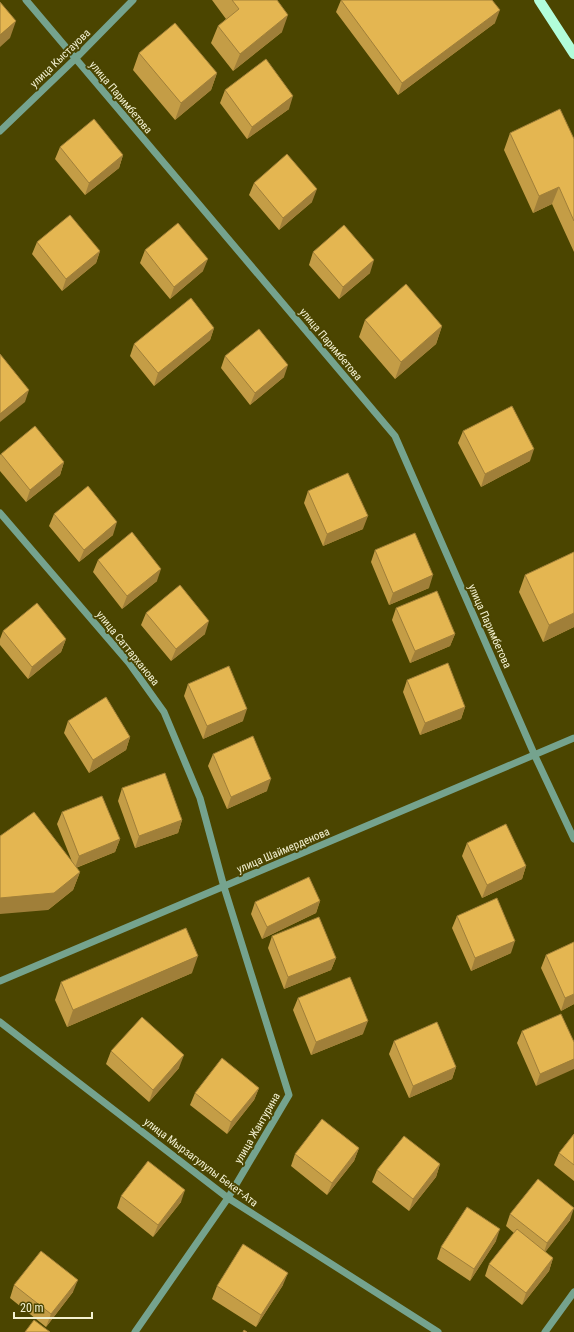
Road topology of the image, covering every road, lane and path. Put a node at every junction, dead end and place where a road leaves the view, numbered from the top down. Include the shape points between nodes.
1 (26, 0) edge
2 (133, 0) edge
3 (540, 0) edge
4 (574, 54) edge
5 (75, 60) junction
6 (0, 131) edge
7 (0, 513) edge
8 (574, 738) edge
9 (535, 756) junction
10 (574, 839) edge
11 (224, 887) junction
12 (0, 981) edge
13 (0, 1022) edge
14 (228, 1198) junction
15 (574, 1292) edge
16 (135, 1332) edge
17 (438, 1332) edge
18 (545, 1332) edge

1 - 5 street, улица Паримбетова
2 - 5 street, улица Кыстауова
3 - 4 main road
5 - 6 street, улица Кыстауова
5 - 9 street, улица Паримбетова via 395,436
7 - 11 street, улица Саттарханова via 129,663 164,712 200,798
8 - 9 street, улица Шаймерденова
9 - 10 street, улица Паримбетова
9 - 11 street, улица Шаймерденова
11 - 12 street, улица Шаймерденова
11 - 14 street, улица Жантурина via 289,1095
13 - 14 street, улица Мырзагулулы Бекет-Ата
14 - 16 street, улица Жантурина
14 - 17 street, улица Мырзагулулы Бекет-Ата
15 - 18 street

